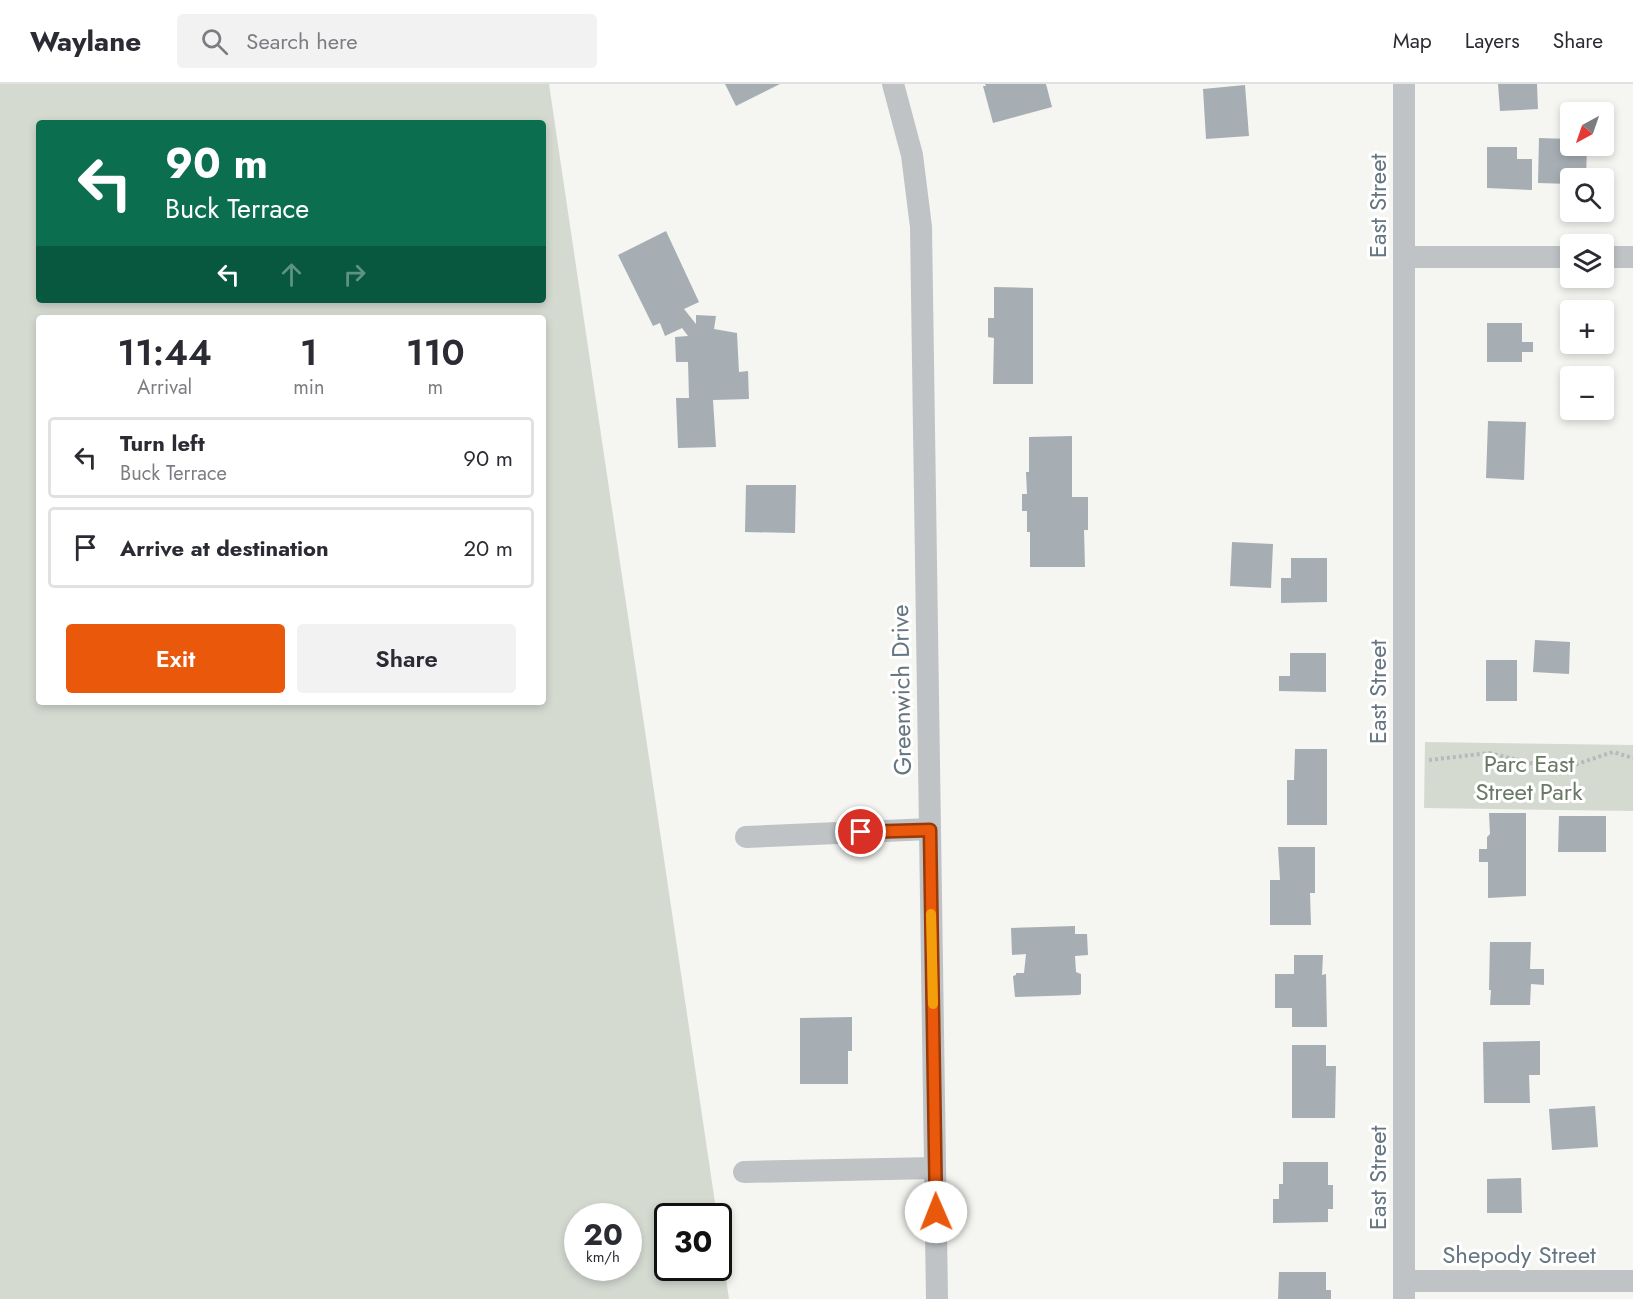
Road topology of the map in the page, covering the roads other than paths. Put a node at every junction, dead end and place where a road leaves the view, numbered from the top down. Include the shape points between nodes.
1 (893, 84) edge
2 (1404, 84) edge
3 (1404, 257) junction
4 (1560, 257) edge
5 (1614, 257) edge
6 (1633, 257) edge
7 (930, 830) junction
8 (746, 837) dead end
9 (935, 1168) junction
10 (744, 1172) dead end
11 (1633, 1281) edge
12 (1404, 1290) edge
13 (937, 1299) edge

1 - 7 street, Greenwich Drive via 912,155 921,227
2 - 3 street, East Street
3 - 4 street
3 - 12 street, East Street
5 - 6 street
7 - 8 street
7 - 9 street, Greenwich Drive
9 - 10 street
9 - 13 street, Greenwich Drive
11 - 12 street, Shepody Street

